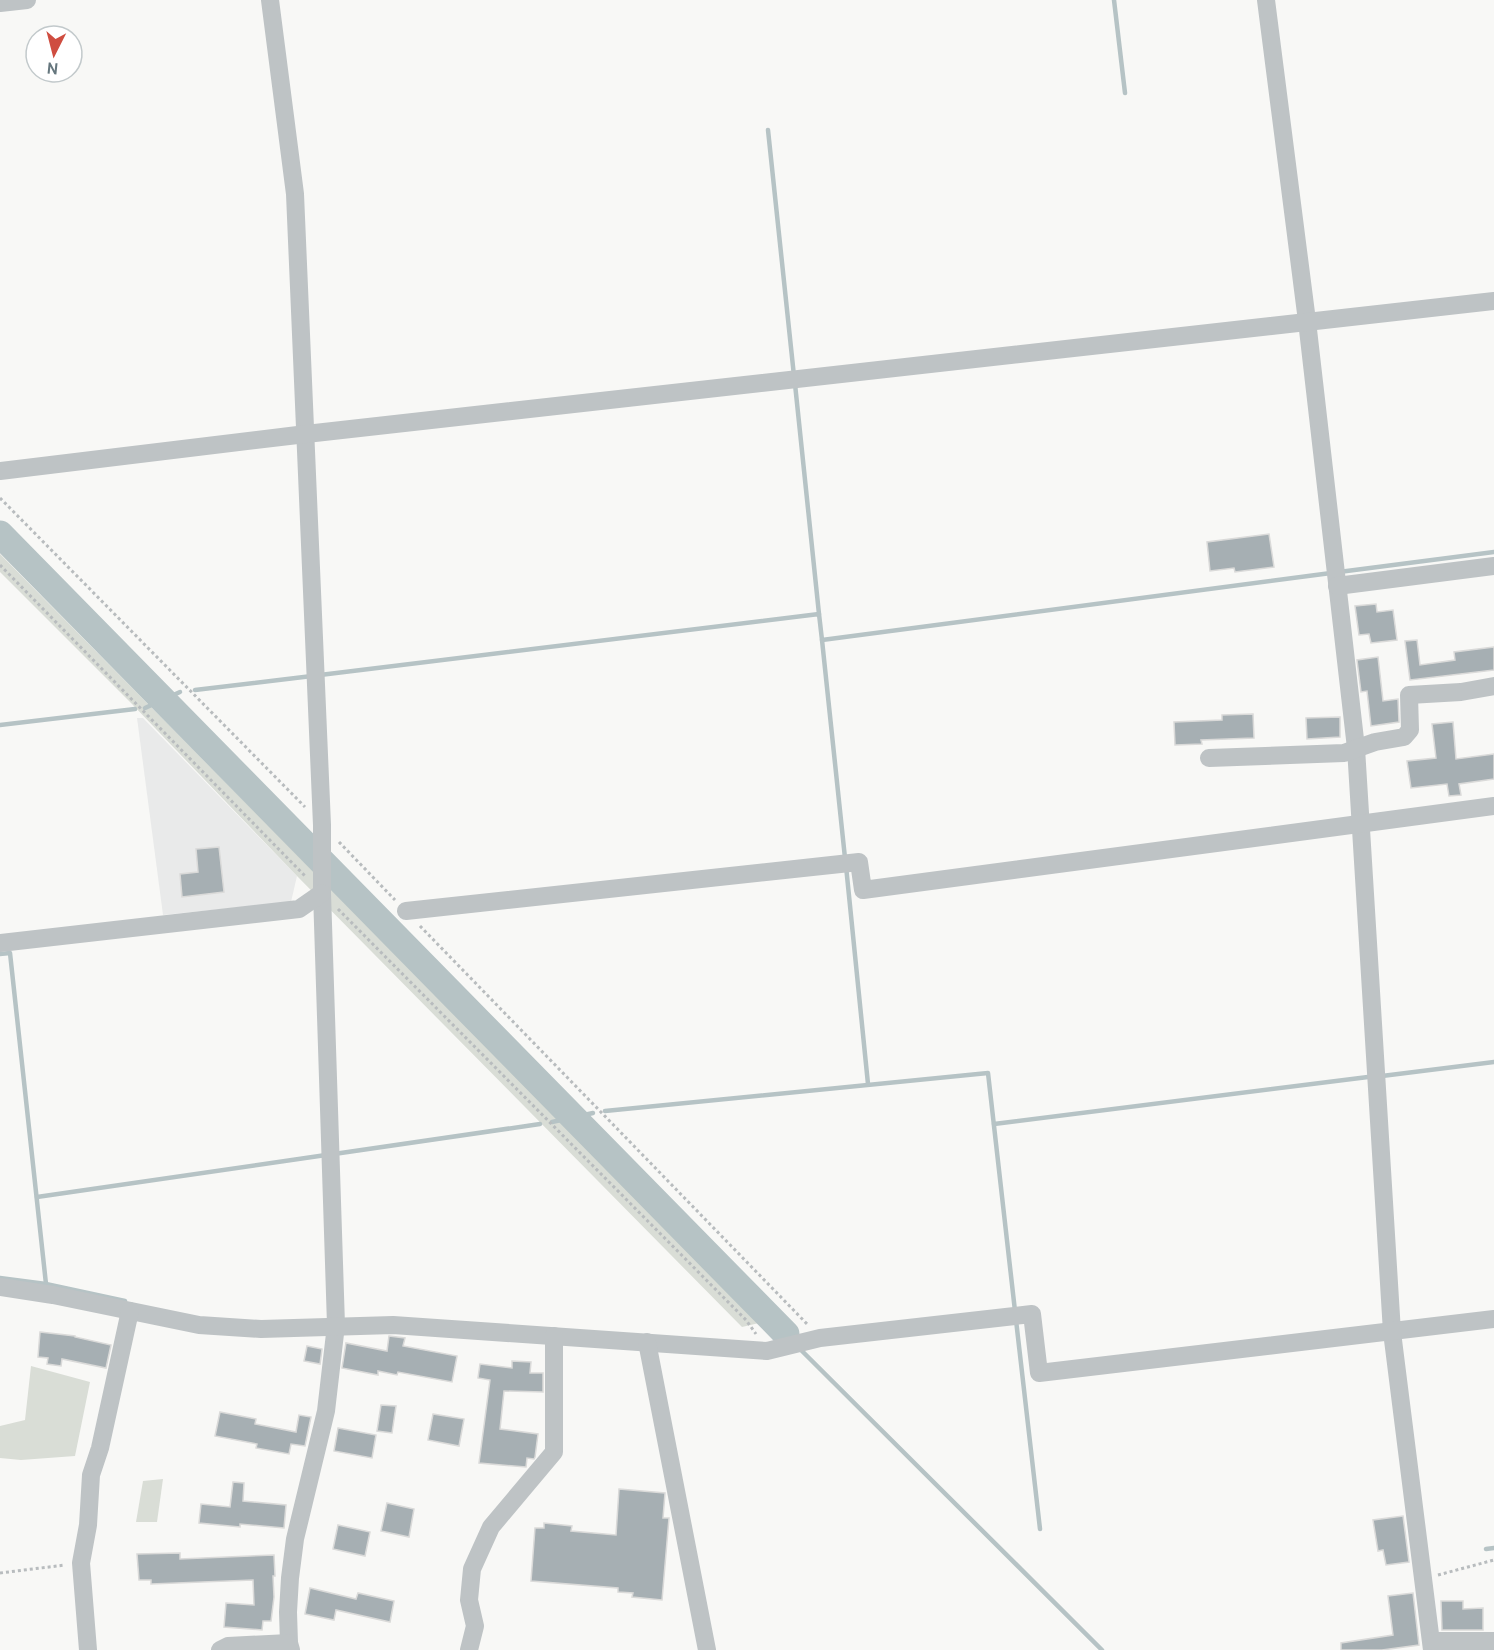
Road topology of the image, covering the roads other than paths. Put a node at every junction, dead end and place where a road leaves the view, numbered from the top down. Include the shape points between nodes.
1 (27, 0) edge
2 (270, 0) edge
3 (1266, 0) edge
4 (5, 2) edge
5 (1494, 301) edge
6 (1307, 321) junction
7 (306, 434) junction
8 (0, 471) edge
9 (1494, 566) edge
10 (1336, 577) junction
11 (1494, 686) edge
12 (1356, 748) junction
13 (1209, 758) dead end
14 (1494, 806) edge
15 (1360, 824) junction
16 (322, 893) junction
17 (405, 911) dead end
18 (0, 943) edge
19 (0, 1287) edge
20 (130, 1311) junction
21 (1494, 1319) edge
22 (336, 1325) junction
23 (1392, 1332) junction
24 (554, 1336) junction
25 (647, 1342) junction
26 (1494, 1641) edge
27 (1432, 1645) edge
28 (290, 1647) edge
29 (88, 1650) edge
30 (220, 1650) edge
31 (469, 1650) edge
32 (706, 1650) edge

1 - 4 street
2 - 7 street via 295,194
3 - 6 street
5 - 6 street
6 - 7 street
6 - 10 street
7 - 8 street
7 - 16 street
9 - 10 street
10 - 12 street
11 - 12 street via 1409,695 1410,730 1404,737
12 - 13 street via 1344,753
12 - 15 street
14 - 15 street
15 - 17 street via 863,890 859,862
15 - 23 street
16 - 18 street via 299,909
16 - 22 street
19 - 20 street
20 - 22 street via 209,1325 261,1329
20 - 29 street via 91,1475 81,1563
21 - 23 street
22 - 24 street
22 - 28 street via 326,1411 295,1539 288,1612
23 - 25 street via 1039,1373 1032,1314 820,1338 767,1351
23 - 27 street
24 - 25 street
24 - 31 street via 554,1452 491,1527 471,1569 469,1600 475,1626
25 - 32 street
26 - 27 street
28 - 30 street via 228,1646

